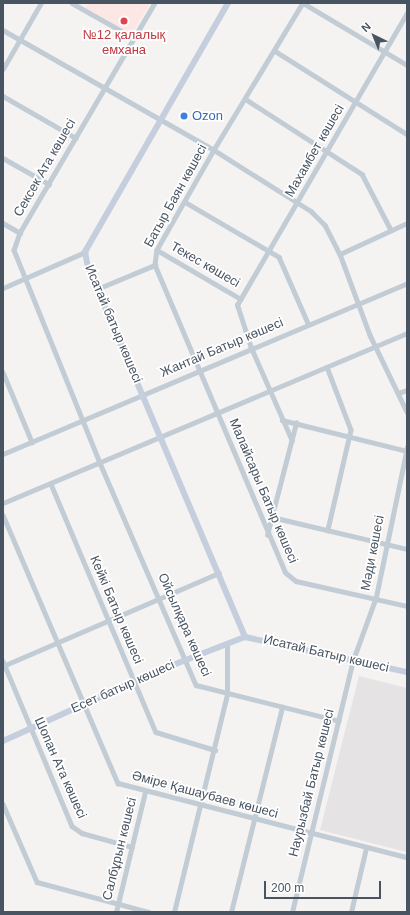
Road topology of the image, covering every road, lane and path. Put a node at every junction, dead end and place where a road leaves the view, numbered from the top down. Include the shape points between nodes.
1 (41, 3) edge
2 (72, 3) edge
3 (155, 3) edge
4 (228, 3) edge
5 (303, 3) edge
6 (407, 13) edge
7 (3, 30) edge
8 (134, 38) junction
9 (20, 40) junction
10 (275, 51) junction
11 (384, 52) junction
12 (407, 65) edge
13 (3, 69) edge
14 (104, 88) junction
15 (3, 96) edge
16 (247, 100) junction
17 (357, 100) junction
18 (161, 119) junction
19 (407, 134) edge
20 (76, 138) junction
21 (214, 150) junction
22 (326, 152) junction
23 (3, 158) edge
24 (49, 184) junction
25 (185, 202) junction
26 (298, 203) junction
27 (3, 223) edge
28 (407, 223) edge
29 (391, 230) junction
30 (20, 233) junction
31 (157, 250) junction
32 (270, 250) junction
33 (85, 252) junction
34 (340, 254) junction
35 (155, 265) junction
36 (24, 280) junction
37 (407, 283) edge
38 (3, 288) edge
39 (97, 290) junction
40 (241, 299) junction
41 (358, 304) junction
42 (308, 323) junction
43 (407, 333) edge
44 (378, 346) junction
45 (250, 348) junction
46 (327, 367) junction
47 (201, 370) junction
48 (3, 372) edge
49 (407, 390) edge
50 (270, 391) junction
51 (398, 393) junction
52 (142, 394) junction
53 (217, 411) junction
54 (407, 412) edge
55 (282, 420) junction
56 (83, 421) junction
57 (296, 423) junction
58 (160, 435) junction
59 (350, 437) junction
60 (292, 441) junction
61 (32, 442) junction
62 (407, 450) edge
63 (3, 454) edge
64 (100, 463) junction
65 (51, 484) junction
66 (3, 503) edge
67 (3, 515) edge
68 (272, 517) junction
69 (328, 530) junction
70 (267, 535) junction
71 (386, 544) junction
72 (407, 549) edge
73 (219, 573) junction
74 (376, 597) junction
75 (159, 599) junction
76 (407, 606) edge
77 (109, 620) junction
78 (245, 637) junction
79 (56, 643) junction
80 (227, 644) junction
81 (186, 660) junction
82 (353, 660) junction
83 (4, 664) edge
84 (407, 672) edge
85 (134, 682) junction
86 (227, 694) junction
87 (83, 705) junction
88 (282, 708) junction
89 (339, 721) junction
90 (30, 728) junction
91 (3, 741) edge
92 (215, 750) junction
93 (145, 792) junction
94 (3, 804) edge
95 (201, 804) junction
96 (254, 819) junction
97 (310, 834) junction
98 (132, 847) junction
99 (366, 848) junction
100 (407, 857) edge
101 (118, 904) junction
102 (116, 912) edge
103 (149, 912) edge
104 (174, 912) edge
105 (231, 912) edge
106 (292, 912) edge
107 (351, 912) edge

1 - 9 street
2 - 8 street
3 - 8 street, Сексек Ата көшесі
4 - 18 street, Исатай батыр көшесі
5 - 10 street, Батыр Баян көшесі
5 - 11 street
6 - 11 street, Махамбет көшесі
7 - 9 street
8 - 14 street, Сексек Ата көшесі
9 - 13 street
9 - 14 street
10 - 16 street, Батыр Баян көшесі
10 - 17 street
11 - 12 street
11 - 17 street, Махамбет көшесі
14 - 18 street
14 - 20 street, Сексек Ата көшесі
15 - 20 street
16 - 21 street, Батыр Баян көшесі
16 - 22 street
17 - 19 street
17 - 22 street, Махамбет көшесі
18 - 21 street
18 - 33 street, Исатай батыр көшесі
20 - 24 street, Сексек Ата көшесі
21 - 25 street, Батыр Баян көшесі
21 - 26 street
22 - 26 street, Махамбет көшесі
22 - 29 street via 354,168 369,182
23 - 24 street
24 - 30 street, Сексек Ата көшесі
25 - 31 street, Батыр Баян көшесі
25 - 32 street
26 - 32 street, Махамбет көшесі
26 - 34 street via 321,220
27 - 30 street
28 - 29 street
29 - 34 street
30 - 36 street, Сексек Ата көшесі via 14,250
31 - 35 street, Батыр Баян көшесі
31 - 40 street, Текес көшесі
32 - 40 street, Махамбет көшесі
32 - 42 street via 285,268
33 - 36 street
33 - 39 street, Исатай батыр көшесі
34 - 41 street
35 - 39 street
35 - 47 street, Батыр Баян көшесі
36 - 38 street
36 - 56 street, Сексек Ата көшесі
37 - 41 street, Жантай Батыр көшесі
39 - 52 street, Исатай батыр көшесі
40 - 45 street via 238,317
41 - 42 street, Жантай Батыр көшесі
41 - 44 street
42 - 45 street, Жантай Батыр көшесі
43 - 44 street
44 - 46 street
44 - 51 street
45 - 47 street, Жантай Батыр көшесі
45 - 50 street
46 - 50 street
46 - 59 street via 349,420
47 - 52 street, Жантай Батыр көшесі
47 - 53 street, Батыр Баян көшесі
48 - 61 street
49 - 51 street
50 - 53 street
50 - 55 street
51 - 54 street
52 - 56 street, Жантай Батыр көшесі
52 - 58 street, Исатай батыр көшесі
53 - 58 street
53 - 70 street, Малайсары Батыр көшесі
55 - 57 street
55 - 60 street
56 - 61 street, Жантай Батыр көшесі
56 - 64 street, Сексек Ата көшесі
57 - 59 street
57 - 60 street
58 - 64 street
58 - 73 street, Исатай батыр көшесі
59 - 62 street
59 - 69 street
60 - 68 street
61 - 63 street, Жантай Батыр көшесі
62 - 71 street, Мәди көшесі
64 - 65 street
64 - 75 street, Ойсылқара көшесі
65 - 66 street
65 - 77 street, Кейкі Батыр көшесі
67 - 79 street, Әміре Қашаубаев көшесі
68 - 69 street
68 - 70 street
69 - 71 street
70 - 74 street, Малайсары Батыр көшесі via 285,572 292,578
71 - 72 street
71 - 74 street, Мәди көшесі
73 - 75 street
73 - 78 street, Исатай батыр көшесі
74 - 76 street, Малайсары Батыр көшесі
74 - 82 street, Мәди көшесі
75 - 77 street
75 - 81 street, Ойсылқара көшесі
77 - 79 street
77 - 85 street, Кейкі Батыр көшесі
78 - 80 street, Есет батыр көшесі
78 - 82 street, Исатай Батыр көшесі
79 - 83 street
79 - 87 street, Әміре Қашаубаев көшесі
80 - 81 street, Есет батыр көшесі
80 - 86 street
81 - 85 street, Есет батыр көшесі
81 - 86 street, Ойсылқара көшесі via 196,685
82 - 84 street, Исатай Батыр көшесі
82 - 89 street, Наурызбай Батыр көшесі
83 - 90 street, Шопан Ата көшесі
85 - 87 street, Есет батыр көшесі
85 - 92 street, Кейкі Батыр көшесі via 156,732
86 - 88 street, Ойсылқара көшесі
86 - 92 street
87 - 90 street, Есет батыр көшесі
87 - 93 street, Әміре Қашаубаев көшесі via 113,778 118,783
88 - 89 street, Ойсылқара көшесі
88 - 96 street
89 - 97 street, Наурызбай Батыр көшесі
90 - 91 street, Есет батыр көшесі
90 - 98 street, Шопан Ата көшесі via 72,826 82,833
92 - 95 street
93 - 95 street, Әміре Қашаубаев көшесі
93 - 98 street, Салбұрын көшесі
94 - 101 street via 37,882
95 - 96 street, Әміре Қашаубаев көшесі
95 - 104 street
96 - 97 street, Әміре Қашаубаев көшесі
96 - 105 street
97 - 99 street, Әміре Қашаубаев көшесі
97 - 106 street, Наурызбай Батыр көшесі
98 - 101 street, Салбұрын көшесі
99 - 100 street, Әміре Қашаубаев көшесі
99 - 107 street
101 - 102 street, Салбұрын көшесі
101 - 103 street

